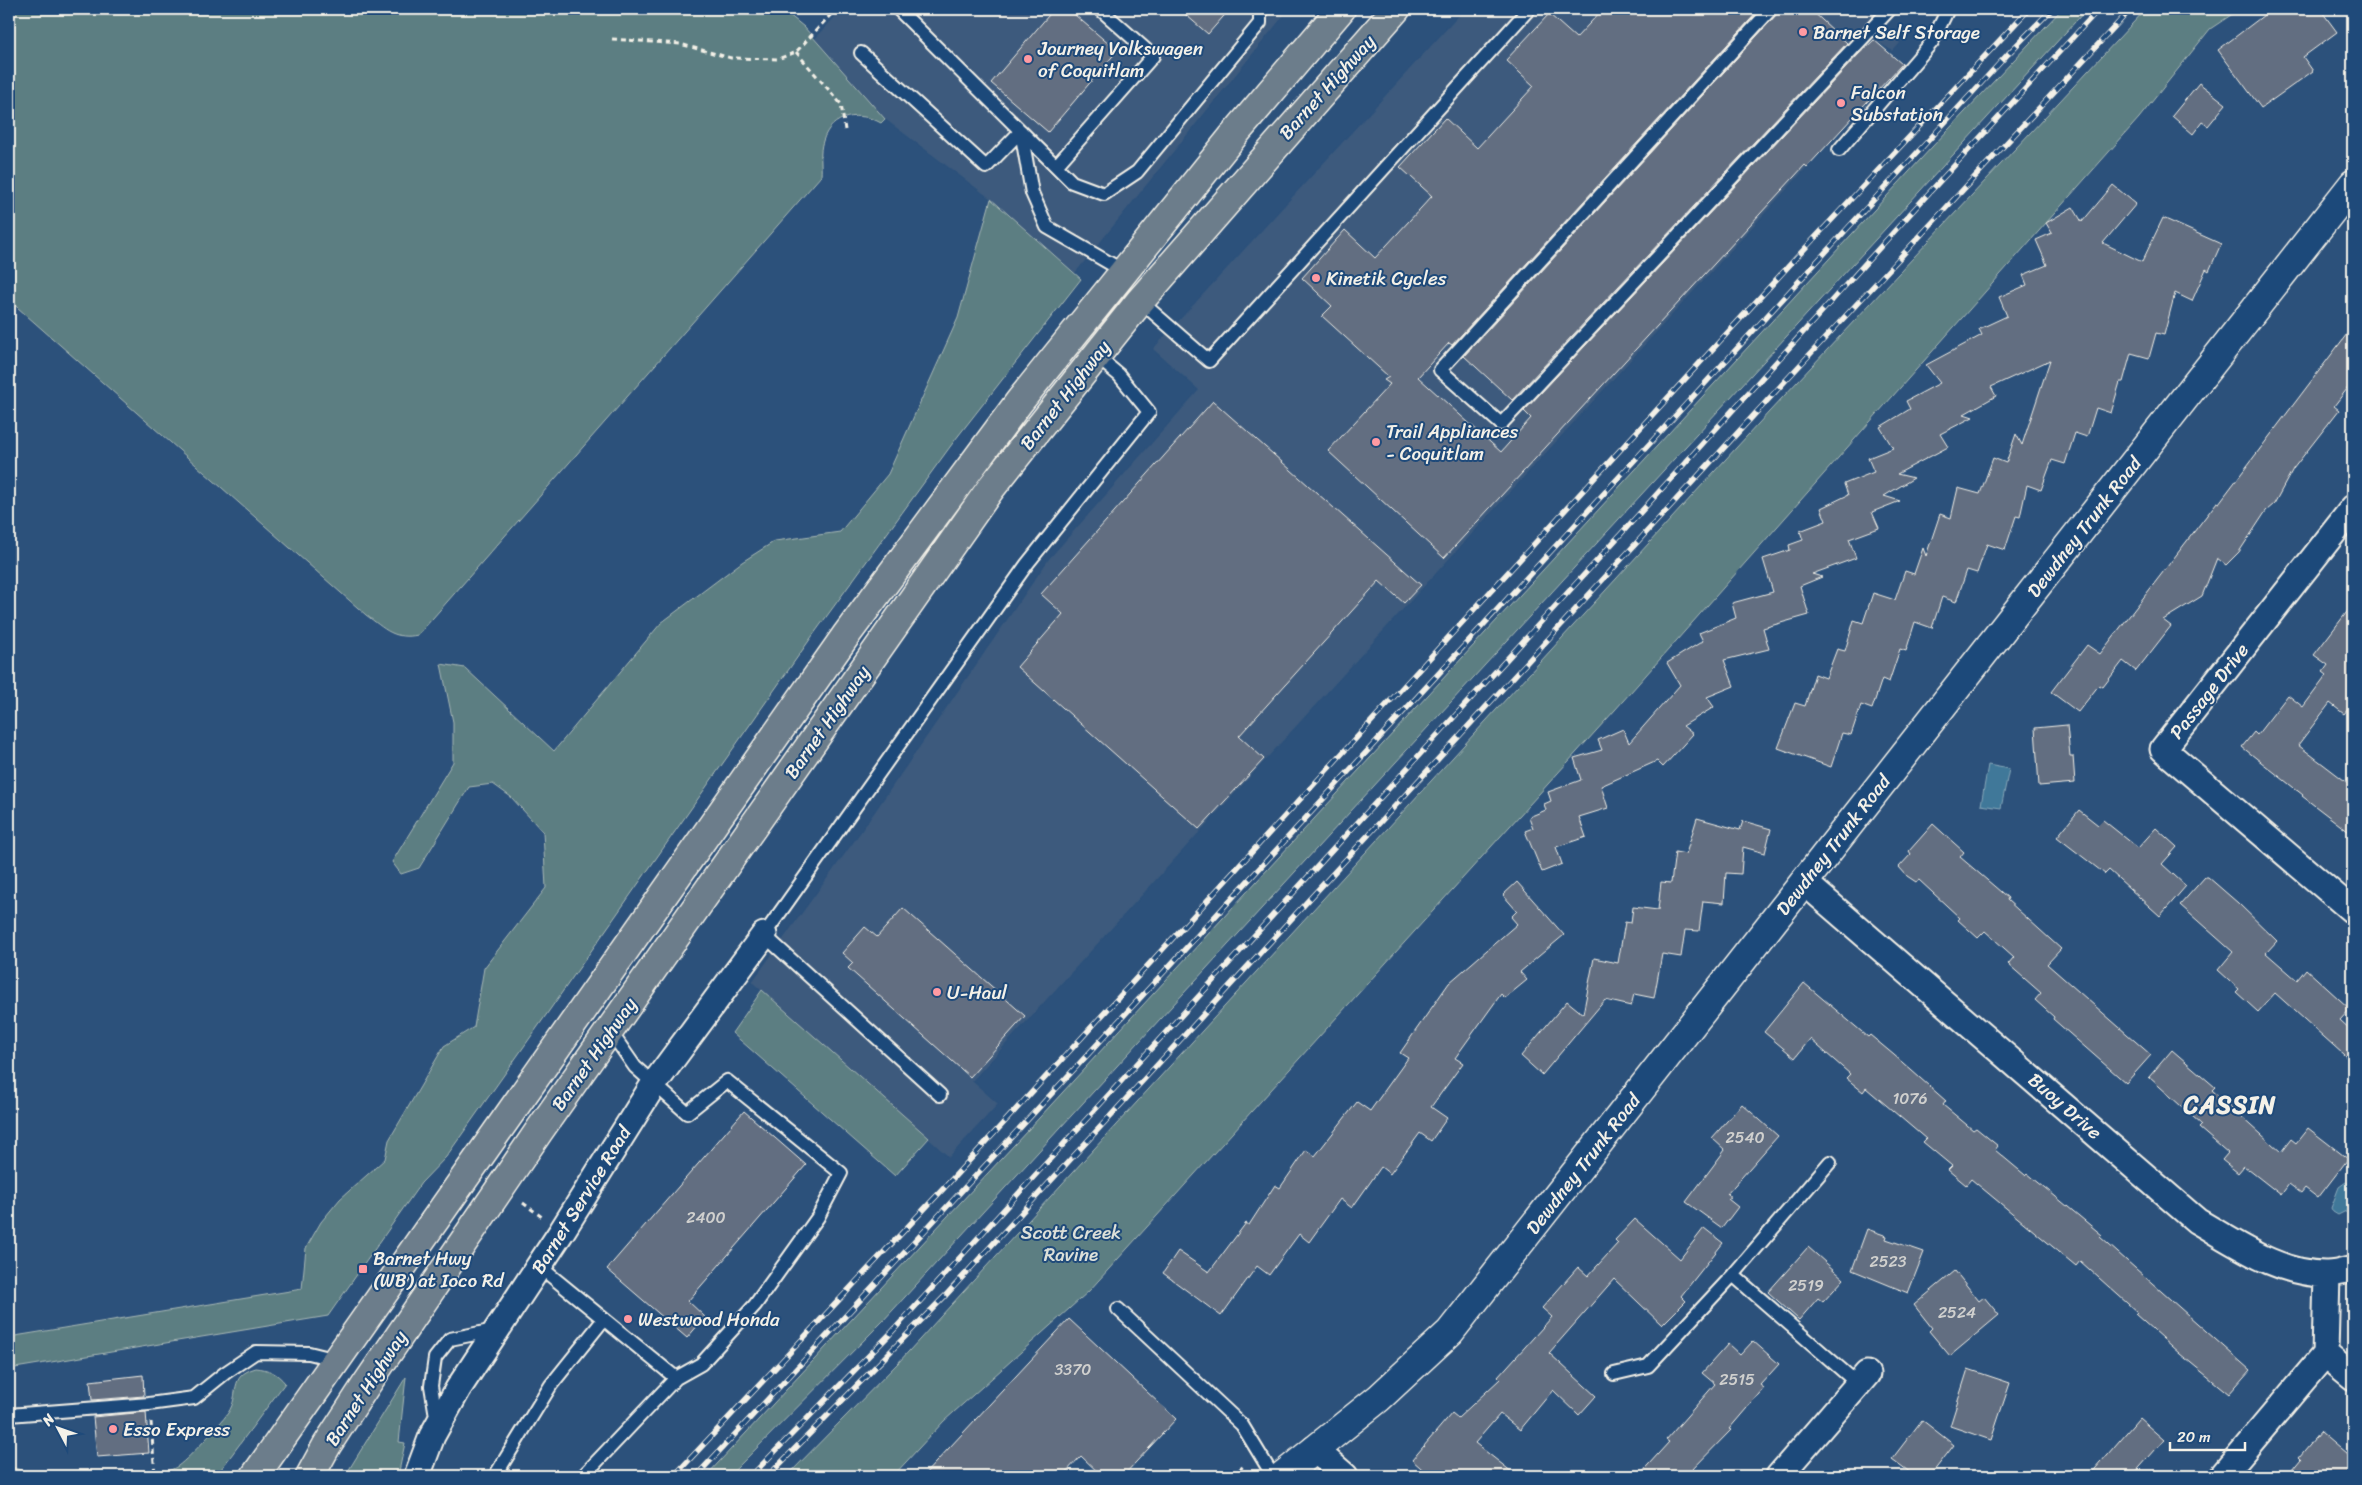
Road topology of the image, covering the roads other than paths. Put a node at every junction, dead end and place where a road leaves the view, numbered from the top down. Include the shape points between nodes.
1 (898, 9) edge
2 (1100, 9) edge
3 (1260, 9) edge
4 (1341, 9) edge
5 (1396, 9) edge
6 (1530, 9) edge
7 (1771, 9) edge
8 (1890, 9) edge
9 (1948, 9) edge
10 (861, 54) dead end
11 (1020, 130) junction
12 (1839, 150) dead end
13 (1056, 166) junction
14 (2353, 184) edge
15 (1125, 272) junction
16 (1140, 301) junction
17 (1096, 356) junction
18 (2353, 508) edge
19 (1804, 882) junction
20 (2353, 911) edge
21 (764, 935) junction
22 (610, 1031) junction
23 (654, 1084) junction
24 (940, 1095) dead end
25 (1830, 1162) dead end
26 (539, 1266) junction
27 (2353, 1269) edge
28 (2327, 1274) junction
29 (1733, 1275) junction
30 (1118, 1309) dead end
31 (604, 1319) junction
32 (498, 1329) junction
33 (2324, 1354) junction
34 (337, 1360) junction
35 (1614, 1374) dead end
36 (2353, 1377) edge
37 (676, 1378) junction
38 (1863, 1379) joint
39 (9, 1415) edge
40 (437, 1426) junction
41 (276, 1448) junction
42 (1314, 1449) junction
43 (255, 1476) edge
44 (268, 1476) edge
45 (310, 1476) edge
46 (418, 1476) edge
47 (495, 1476) edge
48 (583, 1476) edge
49 (1273, 1476) edge
50 (1282, 1476) edge
51 (1345, 1476) edge
52 (1779, 1476) edge
53 (2222, 1476) edge

1 - 11 lane
2 - 13 lane via 1153,56
3 - 13 lane via 1260,22 1137,172 1104,194 1072,182
4 - 15 main road, Barnet Highway via 1234,135
5 - 16 main road, Barnet Highway
6 - 16 lane via 1209,361
7 - 8 lane via 1440,370 1501,424
9 - 12 lane via 1932,42
10 - 11 lane via 986,167
11 - 13 lane
11 - 15 lane via 1032,193 1047,227
14 - 19 main road, Dewdney Trunk Road
15 - 34 main road, Barnet Highway via 1019,402 847,634
16 - 17 main road, Barnet Highway
17 - 21 lane via 1119,375 1149,412 1027,564
17 - 22 main road, Barnet Highway via 991,488
18 - 20 street, Passage Drive via 2163,749
19 - 28 street, Buoy Drive via 2197,1221 2260,1257 2297,1271
19 - 42 main road, Dewdney Trunk Road via 1450,1332 1379,1398
21 - 23 street, Barnet Service Road
21 - 24 lane
22 - 23 lane via 635,1067
22 - 45 main road, Barnet Highway via 377,1370
23 - 26 street, Barnet Service Road
23 - 37 lane via 687,1113 727,1081 841,1173 818,1217 755,1306 702,1364
25 - 29 lane
26 - 31 lane
26 - 32 street, Barnet Service Road
27 - 28 street, Buoy Drive
28 - 33 street
29 - 35 lane via 1648,1366
29 - 38 lane
30 - 49 lane via 1242,1425
31 - 37 lane
31 - 47 lane via 552,1385
32 - 40 street, Barnet Service Road
32 - 40 lane via 450,1339 435,1358 431,1386
33 - 36 street
33 - 53 street
34 - 39 lane via 309,1353 256,1352 194,1398
34 - 41 main road, Barnet Highway
37 - 48 lane
38 - 52 street
40 - 46 street, Barnet Service Road
41 - 43 main road, Barnet Highway
41 - 44 main road
42 - 50 main road, Dewdney Trunk Road
42 - 51 street

